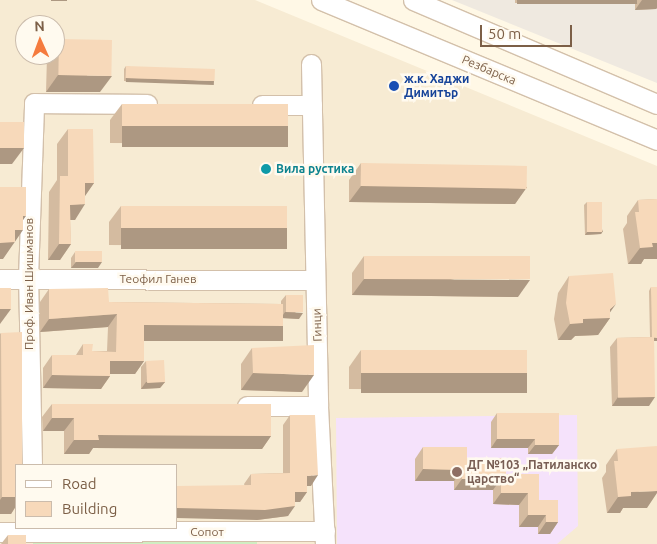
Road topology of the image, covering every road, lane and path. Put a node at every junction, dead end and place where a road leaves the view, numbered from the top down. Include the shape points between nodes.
1 (322, 0) edge
2 (413, 0) edge
3 (311, 64) dead end
4 (163, 104) edge
5 (657, 104) edge
6 (242, 105) edge
7 (312, 105) junction
8 (657, 140) edge
9 (28, 278) junction
10 (0, 279) edge
11 (315, 280) junction
12 (31, 406) junction
13 (51, 406) edge
14 (229, 406) edge
15 (318, 406) junction
16 (32, 464) edge
17 (0, 532) edge
18 (34, 535) edge
19 (325, 537) edge

1 - 8 street, Резбарска
2 - 5 street
3 - 7 street, Гинци
4 - 9 street, Проф. Иван Шишманов via 34,103
6 - 7 street
7 - 11 street, Гинци
9 - 10 street, Теофил Ганев
9 - 11 street, Теофил Ганев
9 - 12 street, Проф. Иван Шишманов
11 - 15 street, Гинци
12 - 13 street
12 - 16 street, Проф. Иван Шишманов
14 - 15 street
15 - 19 street, Гинци
17 - 18 street, Сопот
18 - 19 street, Сопот

